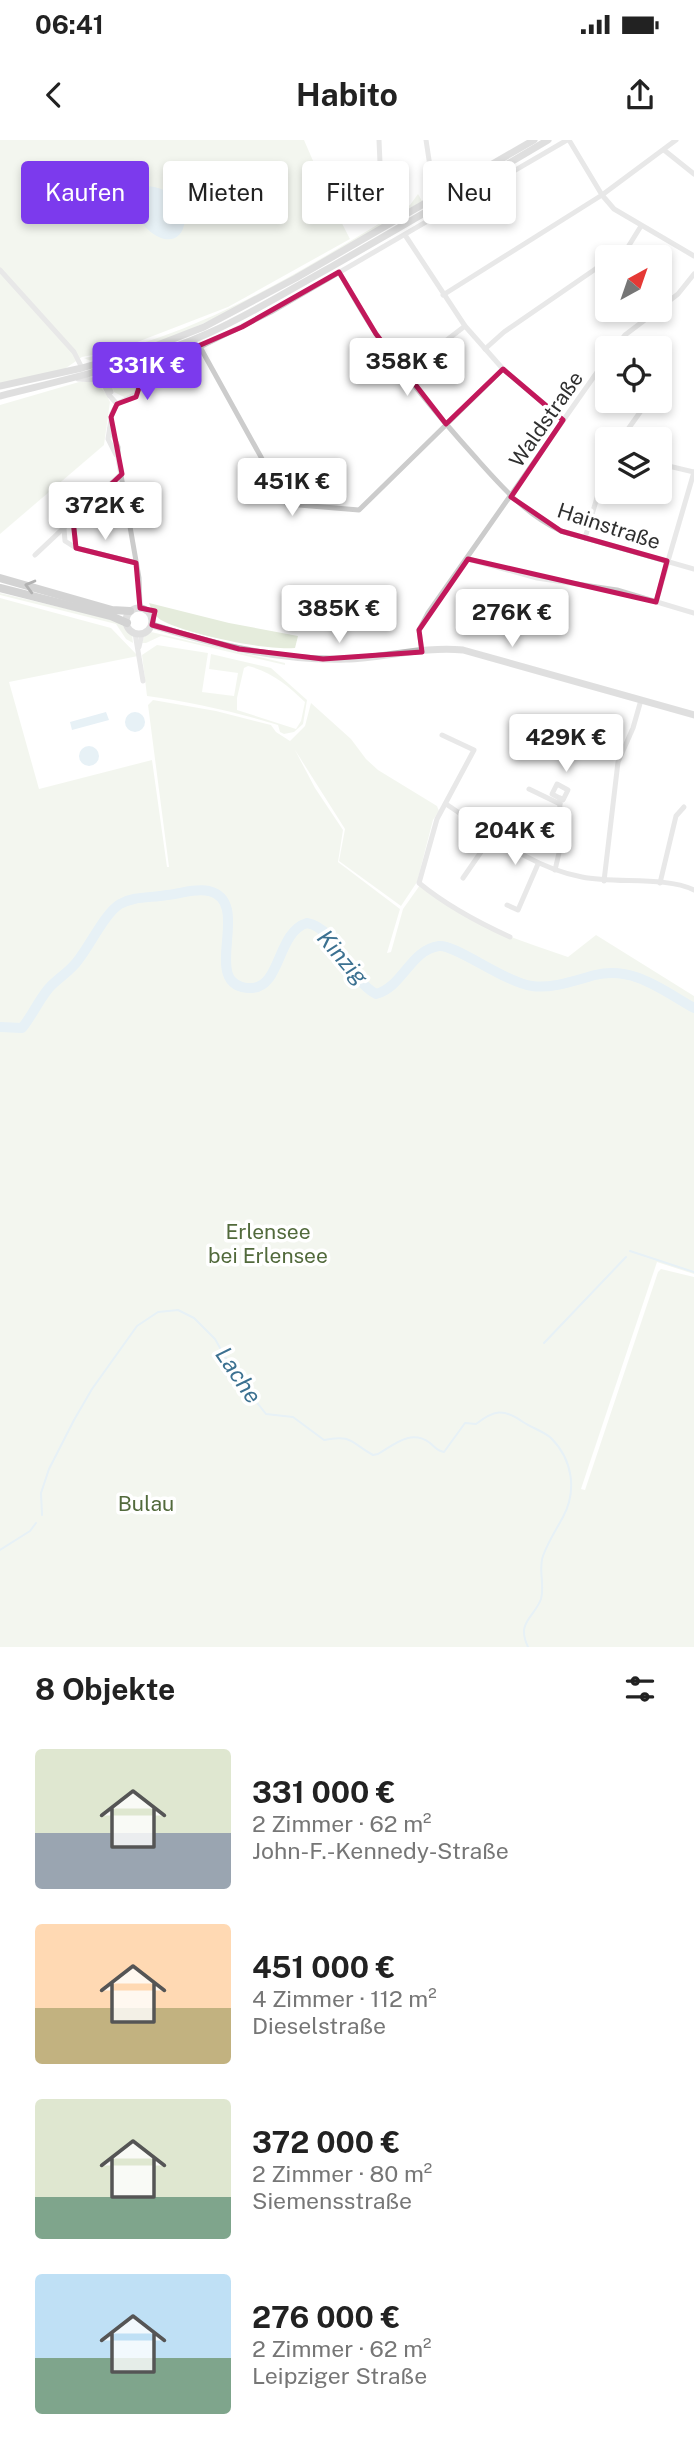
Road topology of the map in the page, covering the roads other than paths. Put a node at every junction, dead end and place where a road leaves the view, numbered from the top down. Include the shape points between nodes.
1 (379, 140) edge
2 (426, 140) edge
3 (534, 140) edge
4 (548, 140) edge
5 (568, 140) edge
6 (676, 140) edge
7 (664, 150) junction
8 (380, 161) edge
9 (429, 161) edge
10 (694, 174) edge
11 (603, 195) junction
12 (640, 226) junction
13 (405, 235) junction
14 (629, 245) edge
15 (694, 256) edge
16 (595, 269) edge
17 (0, 270) edge
18 (339, 272) junction
19 (694, 274) edge
20 (443, 295) junction
21 (672, 299) edge
22 (642, 322) edge
23 (465, 326) junction
24 (624, 336) edge
25 (200, 347) junction
26 (485, 349) junction
27 (103, 362) junction
28 (125, 365) junction
29 (82, 368) junction
30 (503, 369) junction
31 (98, 373) junction
32 (404, 373) junction
33 (595, 375) edge
34 (72, 378) junction
35 (0, 386) edge
36 (105, 387) junction
37 (0, 396) edge
38 (117, 404) junction
39 (563, 420) junction
40 (446, 424) junction
41 (672, 467) edge
42 (694, 472) edge
43 (121, 474) junction
44 (511, 497) junction
45 (596, 504) edge
46 (73, 520) junction
47 (64, 529) junction
48 (586, 538) junction
49 (76, 548) junction
50 (35, 555) dead end
51 (468, 559) junction
52 (667, 561) junction
53 (136, 563) junction
54 (694, 569) edge
55 (0, 578) edge
56 (0, 588) edge
57 (656, 602) junction
58 (140, 608) junction
59 (130, 611) junction
60 (694, 613) edge
61 (127, 623) junction
62 (152, 625) junction
63 (139, 634) junction
64 (422, 652) junction
65 (143, 681) dead end
66 (641, 700) junction
67 (694, 715) edge
68 (442, 735) dead end
69 (529, 789) dead end
70 (446, 804) junction
71 (684, 807) dead end
72 (492, 836) junction
73 (538, 864) junction
74 (555, 870) junction
75 (463, 878) dead end
76 (604, 881) junction
77 (660, 883) junction
78 (694, 890) edge
79 (507, 905) dead end
80 (510, 937) dead end

1 - 8 street
2 - 9 street
3 - 27 main road via 224,317
4 - 28 main road via 249,313
5 - 11 street
5 - 13 street
6 - 7 street
7 - 10 street
7 - 11 street
11 - 12 street via 614,209
11 - 20 street
12 - 14 street
12 - 15 street
13 - 18 street
13 - 20 street
16 - 26 street
17 - 29 street via 74,352
18 - 25 street
18 - 32 street, Hainstraße
19 - 21 street
20 - 23 street
22 - 24 street
23 - 26 street
23 - 32 street
25 - 38 street via 147,367 134,396
25 - 40 street via 287,504 359,510
26 - 30 street
27 - 29 main road
27 - 31 street
28 - 31 main road
28 - 38 street via 109,379
29 - 31 street
29 - 34 street
29 - 35 main road
30 - 39 street
30 - 40 street
31 - 34 main road
31 - 36 street
32 - 40 street, Hainstraße
33 - 39 street, Waldstraße
34 - 36 street via 94,380
34 - 37 main road
36 - 38 street
38 - 43 street via 110,428
39 - 44 street, Waldstraße
40 - 44 street, Hainstraße
41 - 42 street
42 - 52 street
43 - 46 street
43 - 53 street
44 - 48 street, Hainstraße via 551,526
44 - 51 street, Waldstraße
45 - 48 street
46 - 47 street
46 - 49 street
47 - 49 street via 65,541
47 - 50 street
48 - 52 street, Hainstraße
49 - 53 street
51 - 57 street
51 - 64 street, Waldstraße via 419,630
52 - 54 street, Hainstraße
52 - 57 street
53 - 58 street
59 -> 55 highway
56 - 61 highway
57 - 60 street
58 - 59 main road
58 - 62 main road via 150,613
59 - 61 main road
61 - 63 main road
62 - 63 main road
62 - 64 main road via 239,649 303,658
63 - 65 street
64 - 66 main road via 463,650
66 - 67 main road
66 - 76 street via 618,762
68 - 70 street via 474,750
69 - 74 street via 560,801
70 - 72 street
70 - 80 street via 437,819 419,883 465,916
71 - 77 street via 676,816
72 - 73 street
72 - 75 street
73 - 74 street
73 - 79 street via 518,910
74 - 76 street
76 - 77 street
77 - 78 street

